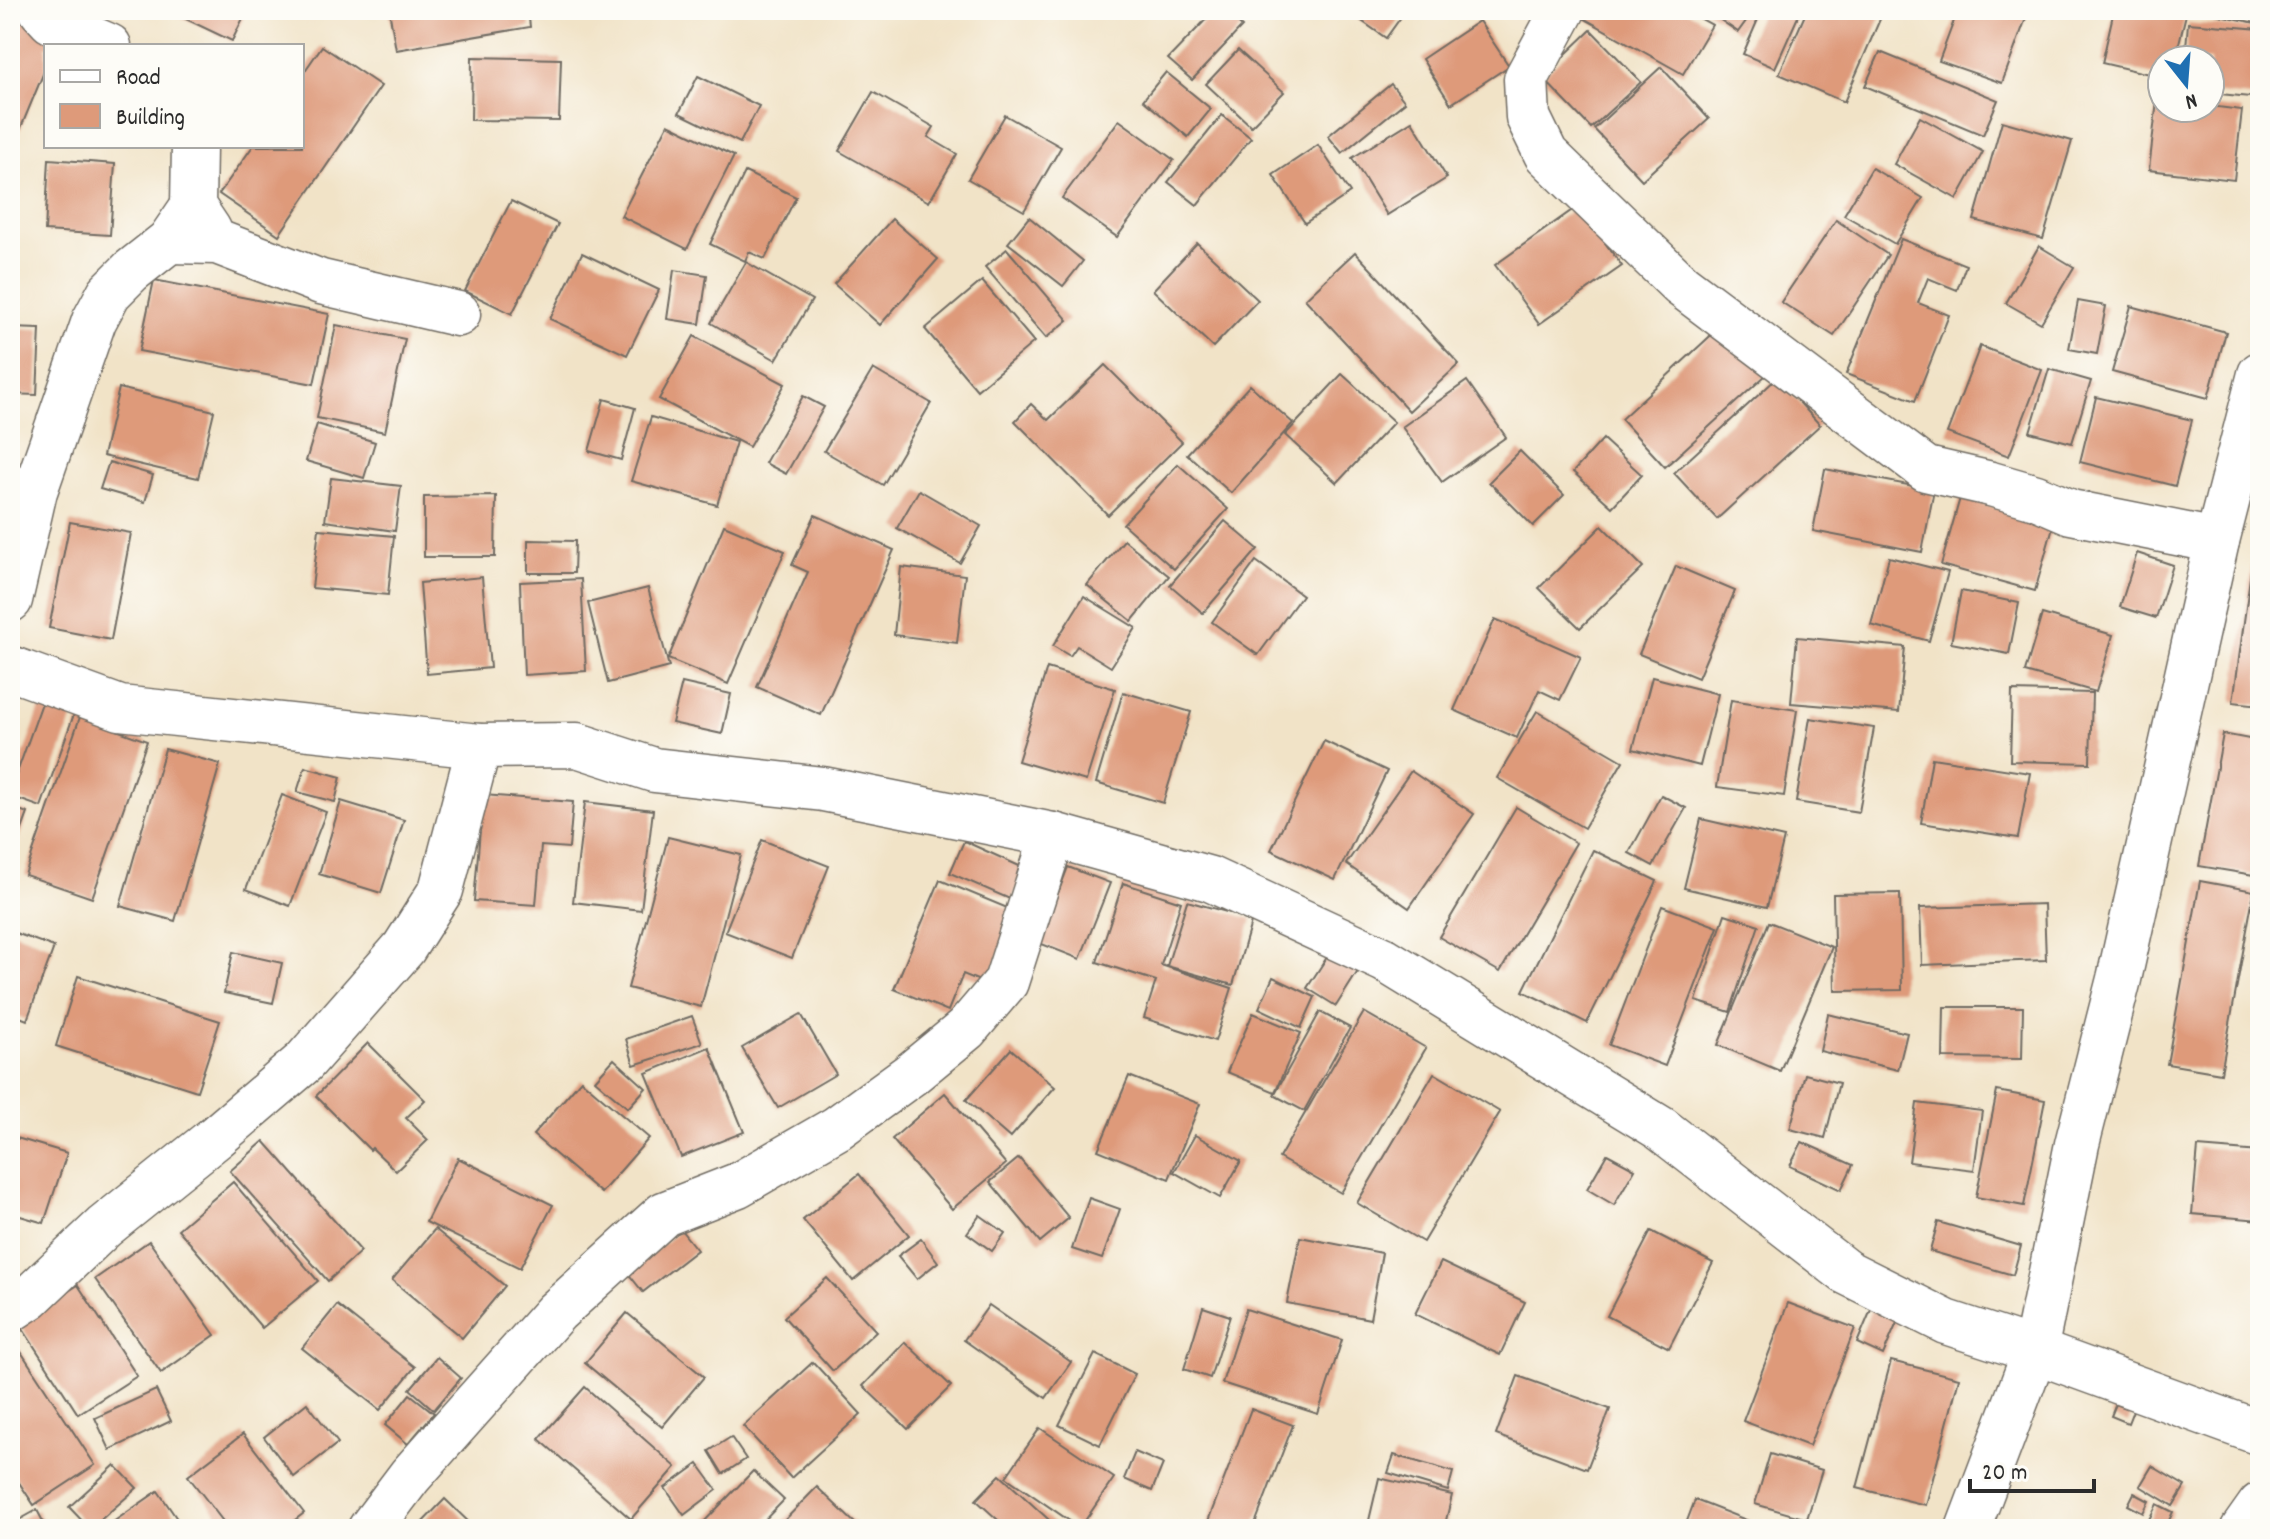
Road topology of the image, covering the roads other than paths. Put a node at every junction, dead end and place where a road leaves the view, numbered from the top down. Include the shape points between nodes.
1 (41, 10) edge
2 (1563, 10) edge
3 (104, 44) edge
4 (194, 148) edge
5 (193, 230) junction
6 (458, 314) dead end
7 (2260, 374) edge
8 (2217, 541) junction
9 (10, 600) edge
10 (10, 668) edge
11 (479, 746) junction
12 (1053, 835) junction
13 (10, 1310) edge
14 (2035, 1351) junction
15 (2260, 1433) edge
16 (2260, 1505) edge
17 (370, 1529) edge
18 (1968, 1529) edge
19 (2243, 1529) edge

1 - 3 street via 51,21
2 - 8 street via 1526,79 1528,117 1546,154 1681,285 1926,469 1991,484 2071,512
4 - 5 street
5 - 6 street via 321,282
5 - 9 street via 131,271 109,293 94,321 35,491
7 - 8 street
8 - 14 street via 2077,1144
10 - 11 street via 120,708
11 - 12 street via 577,745 654,770 823,789
11 - 13 street via 441,890 404,948 304,1062
12 - 14 street via 1210,879 1385,960 1660,1128 1846,1272 1946,1322
12 - 17 street via 1006,982 966,1029 837,1128 738,1185 664,1214 556,1312 410,1476
14 - 15 street
14 - 18 street
16 - 19 street

